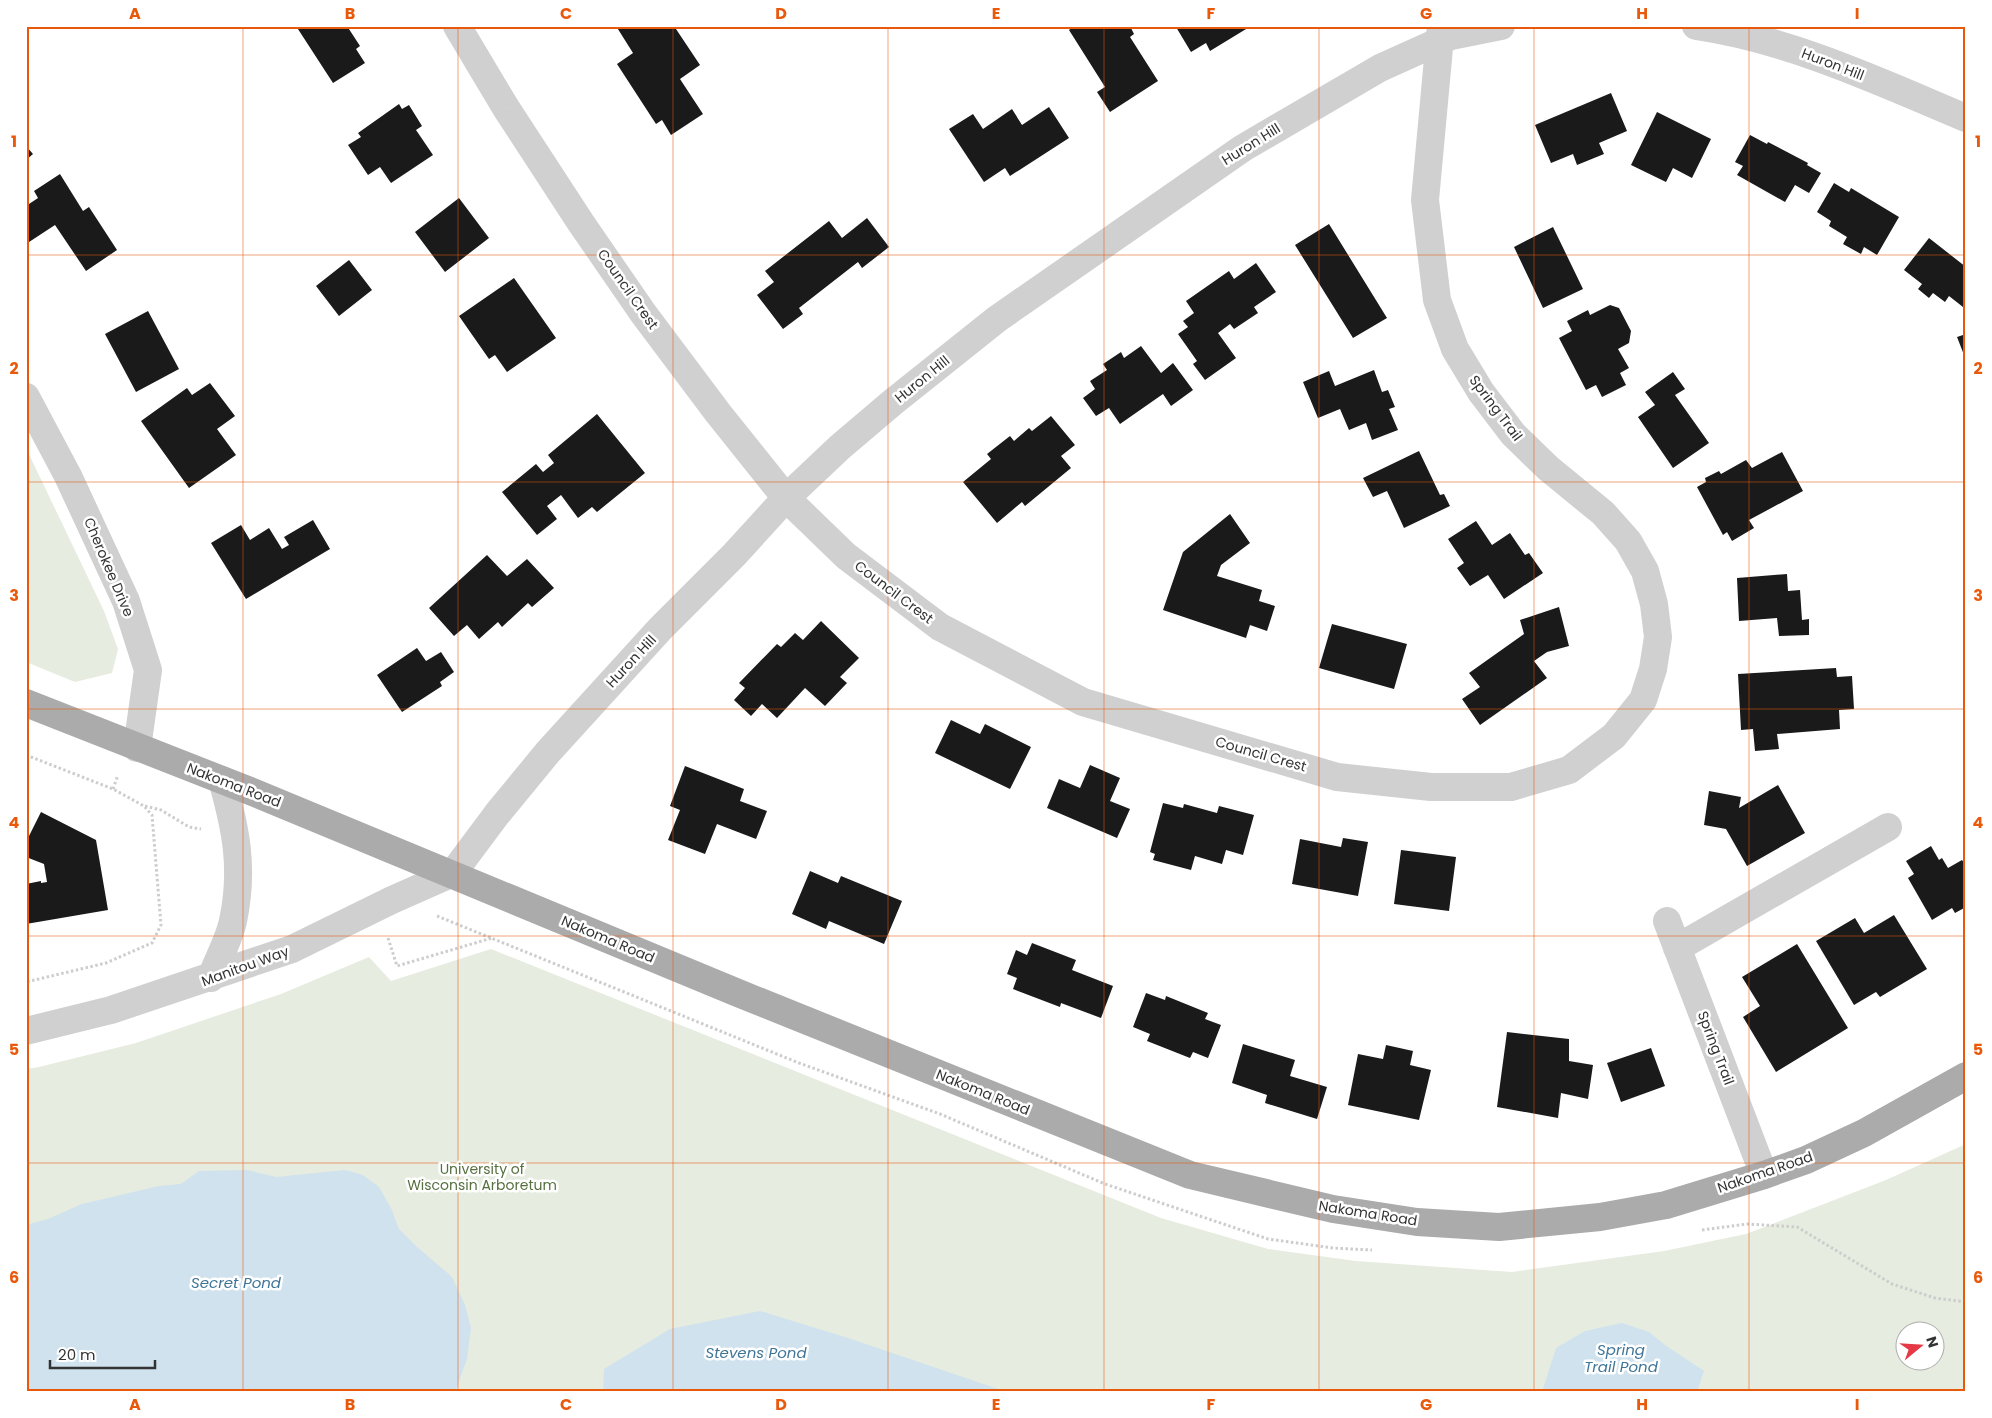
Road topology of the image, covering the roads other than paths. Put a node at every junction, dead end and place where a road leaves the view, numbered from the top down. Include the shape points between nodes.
1 (457, 26) edge
2 (1501, 26) edge
3 (1696, 26) edge
4 (1441, 33) edge
5 (1966, 118) edge
6 (26, 397) edge
7 (786, 498) junction
8 (26, 703) edge
9 (137, 748) junction
10 (1569, 770) joint
11 (222, 780) junction
12 (1888, 827) dead end
13 (453, 874) junction
14 (1667, 921) dead end
15 (1677, 948) junction
16 (211, 978) junction
17 (26, 1031) edge
18 (1966, 1076) edge
19 (1764, 1175) junction

1 - 7 street, Council Crest via 511,117 581,223 718,413
2 - 4 street, Huron Hill via 1451,36
3 - 5 street, Huron Hill via 1812,54
4 - 7 street, Huron Hill via 1243,148 1108,240 997,319 908,390
4 - 10 street, Spring Trail via 1425,200 1437,300 1455,349 1481,392 1513,434 1603,513 1628,541 1645,571 1654,604 1658,637 1653,669 1643,700 1614,736
6 - 9 street, Cherokee Drive via 68,476 126,601 140,644 148,670
7 - 10 street, Council Crest via 846,556 940,627 1083,702 1337,777 1431,787 1511,787
7 - 13 street, Huron Hill via 548,752
8 - 9 main road, Nakoma Road
9 - 11 main road, Nakoma Road
11 - 13 main road, Nakoma Road
11 - 16 street via 235,827 239,873 233,922
12 - 15 street
13 - 16 street, Manitou Way via 378,906 292,949
13 - 19 main road, Nakoma Road via 1190,1175 1333,1209 1417,1222 1499,1227 1600,1217 1666,1205
14 - 15 street, Spring Trail
15 - 19 street, Spring Trail
16 - 17 street, Manitou Way via 111,1010
18 - 19 main road, Nakoma Road via 1864,1133

